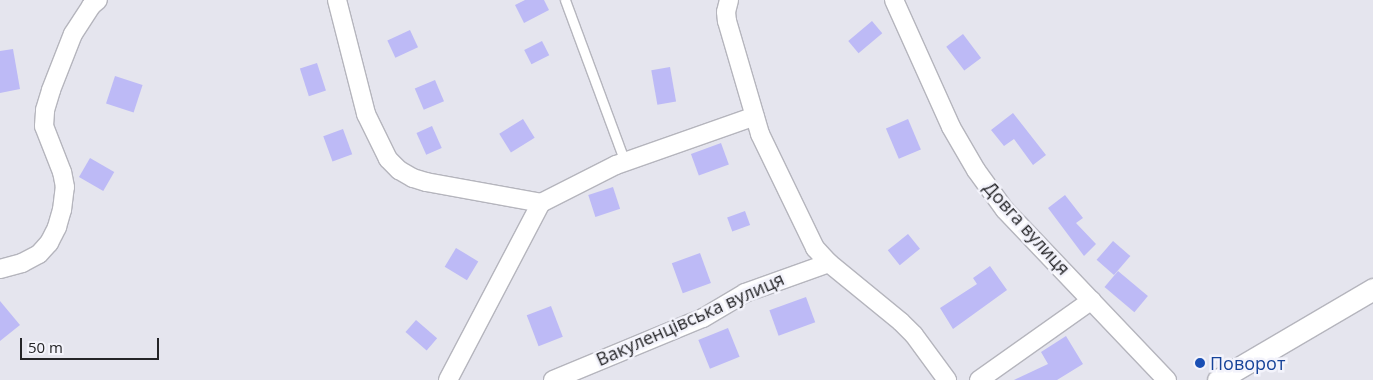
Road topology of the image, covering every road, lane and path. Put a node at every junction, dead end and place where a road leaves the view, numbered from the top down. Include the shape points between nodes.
1 (98, 0) edge
2 (337, 0) edge
3 (565, 0) edge
4 (729, 0) edge
5 (894, 0) edge
6 (755, 116) junction
7 (625, 162) junction
8 (542, 203) junction
9 (829, 263) junction
10 (0, 268) edge
11 (1373, 289) edge
12 (1092, 300) junction
13 (448, 380) edge
14 (553, 380) edge
15 (946, 380) edge
16 (979, 380) edge
17 (1167, 380) edge
18 (1218, 380) edge

1 - 10 street via 73,34 45,110 44,126 65,187 57,227 49,243 38,254 22,263
2 - 8 street via 366,114 384,152 399,170 426,182
3 - 7 lane
4 - 6 street via 727,21
5 - 12 street, Довга вулиця via 951,127 976,170 1005,210
6 - 7 street
6 - 9 street via 800,222 815,248
7 - 8 street
8 - 13 street
9 - 14 street, Вакуленцівська вулиця via 745,293 703,318
9 - 15 street via 901,322
11 - 18 street
12 - 16 street
12 - 17 street, Довга вулиця

